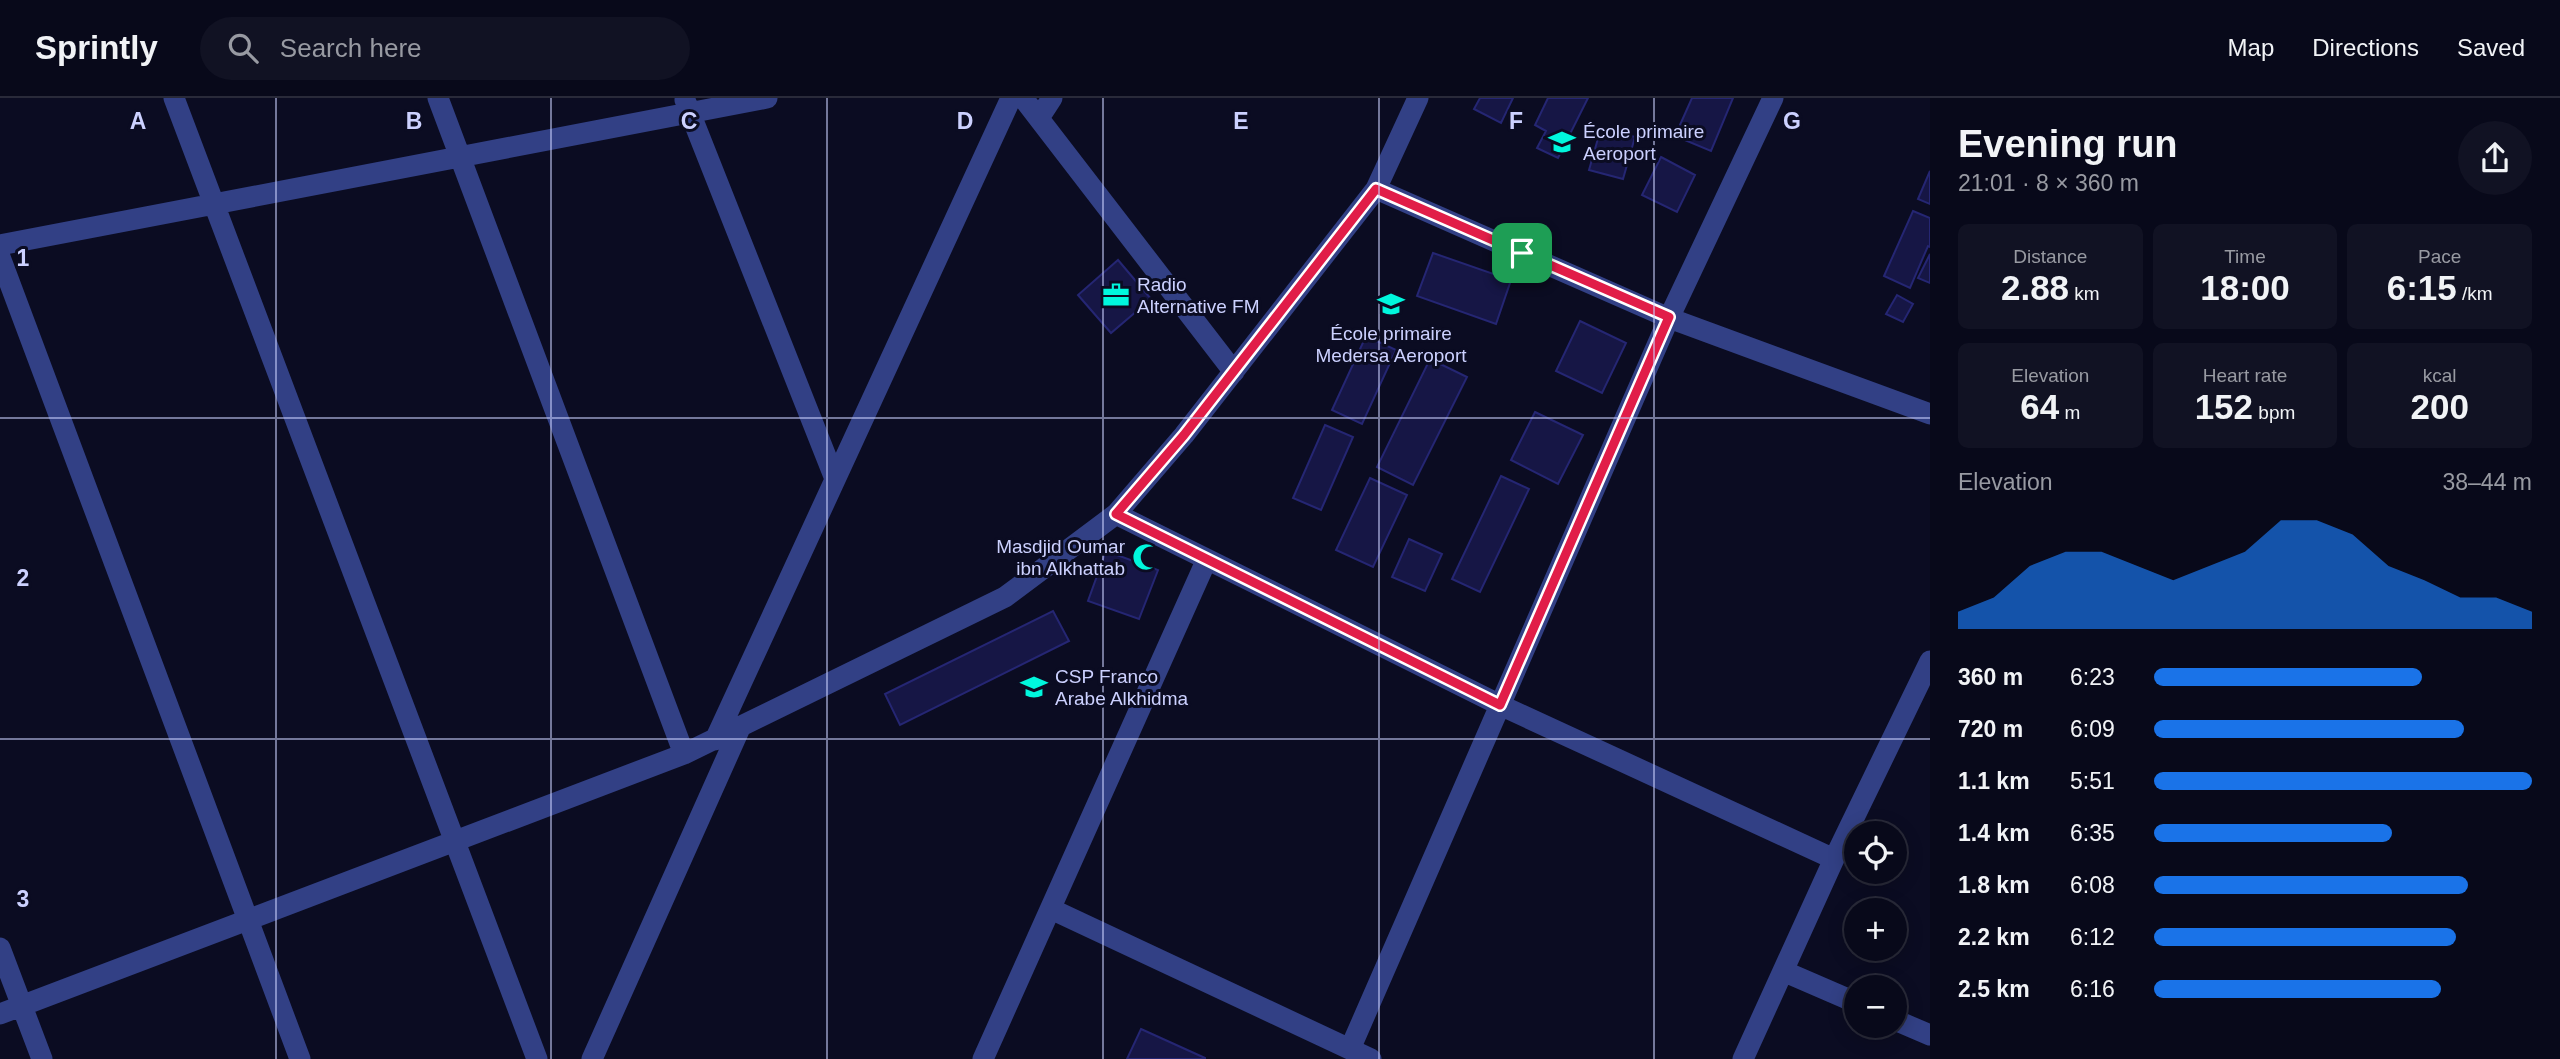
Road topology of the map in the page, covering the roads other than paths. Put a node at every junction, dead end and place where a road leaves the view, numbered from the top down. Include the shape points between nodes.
1 (174, 98) edge
2 (438, 98) edge
3 (768, 98) edge
4 (1011, 98) edge
5 (1023, 98) edge
6 (1052, 98) edge
7 (1418, 98) edge
8 (1773, 98) edge
9 (687, 105) edge
10 (1039, 118) junction
11 (460, 156) junction
12 (1376, 189) junction
13 (214, 204) junction
14 (0, 245) edge
15 (0, 257) edge
16 (1669, 317) junction
17 (1234, 372) junction
18 (1930, 414) edge
19 (835, 479) junction
20 (1116, 514) junction
21 (1207, 559) junction
22 (1930, 661) edge
23 (1500, 705) junction
24 (740, 728) junction
25 (715, 740) junction
26 (684, 754) junction
27 (455, 841) junction
28 (1834, 859) junction
29 (1051, 909) junction
30 (248, 920) junction
31 (0, 948) edge
32 (1783, 971) junction
33 (1844, 997) edge
34 (21, 1006) junction
35 (0, 1014) edge
36 (1907, 1025) edge
37 (1930, 1035) edge
38 (1349, 1049) junction
39 (41, 1059) edge
40 (300, 1059) edge
41 (537, 1059) edge
42 (592, 1059) edge
43 (982, 1059) edge
44 (1371, 1059) edge
45 (1743, 1059) edge

1 - 13 street
2 - 11 street
3 - 9 street
4 - 19 street
5 - 10 street
6 - 10 street
7 - 12 street
8 - 16 street
9 - 11 street
9 - 19 street
10 - 17 street
11 - 13 street
11 - 26 street
12 - 16 street
12 - 17 street
13 - 14 street
13 - 27 street
15 - 30 street
16 - 18 street
16 - 23 street
17 - 20 street
19 - 25 street
20 - 21 street
20 - 24 street via 1005,597
21 - 23 street
21 - 29 street
22 - 28 street
23 - 28 street
23 - 38 street
24 - 25 street
24 - 42 street
25 - 26 street
26 - 27 street
27 - 30 street
27 - 41 street
28 - 32 street
29 - 38 street
29 - 43 street
30 - 34 street
30 - 40 street
31 - 34 street
32 - 33 street
32 - 45 street
34 - 35 street
34 - 39 street
36 - 37 street
38 - 44 street

